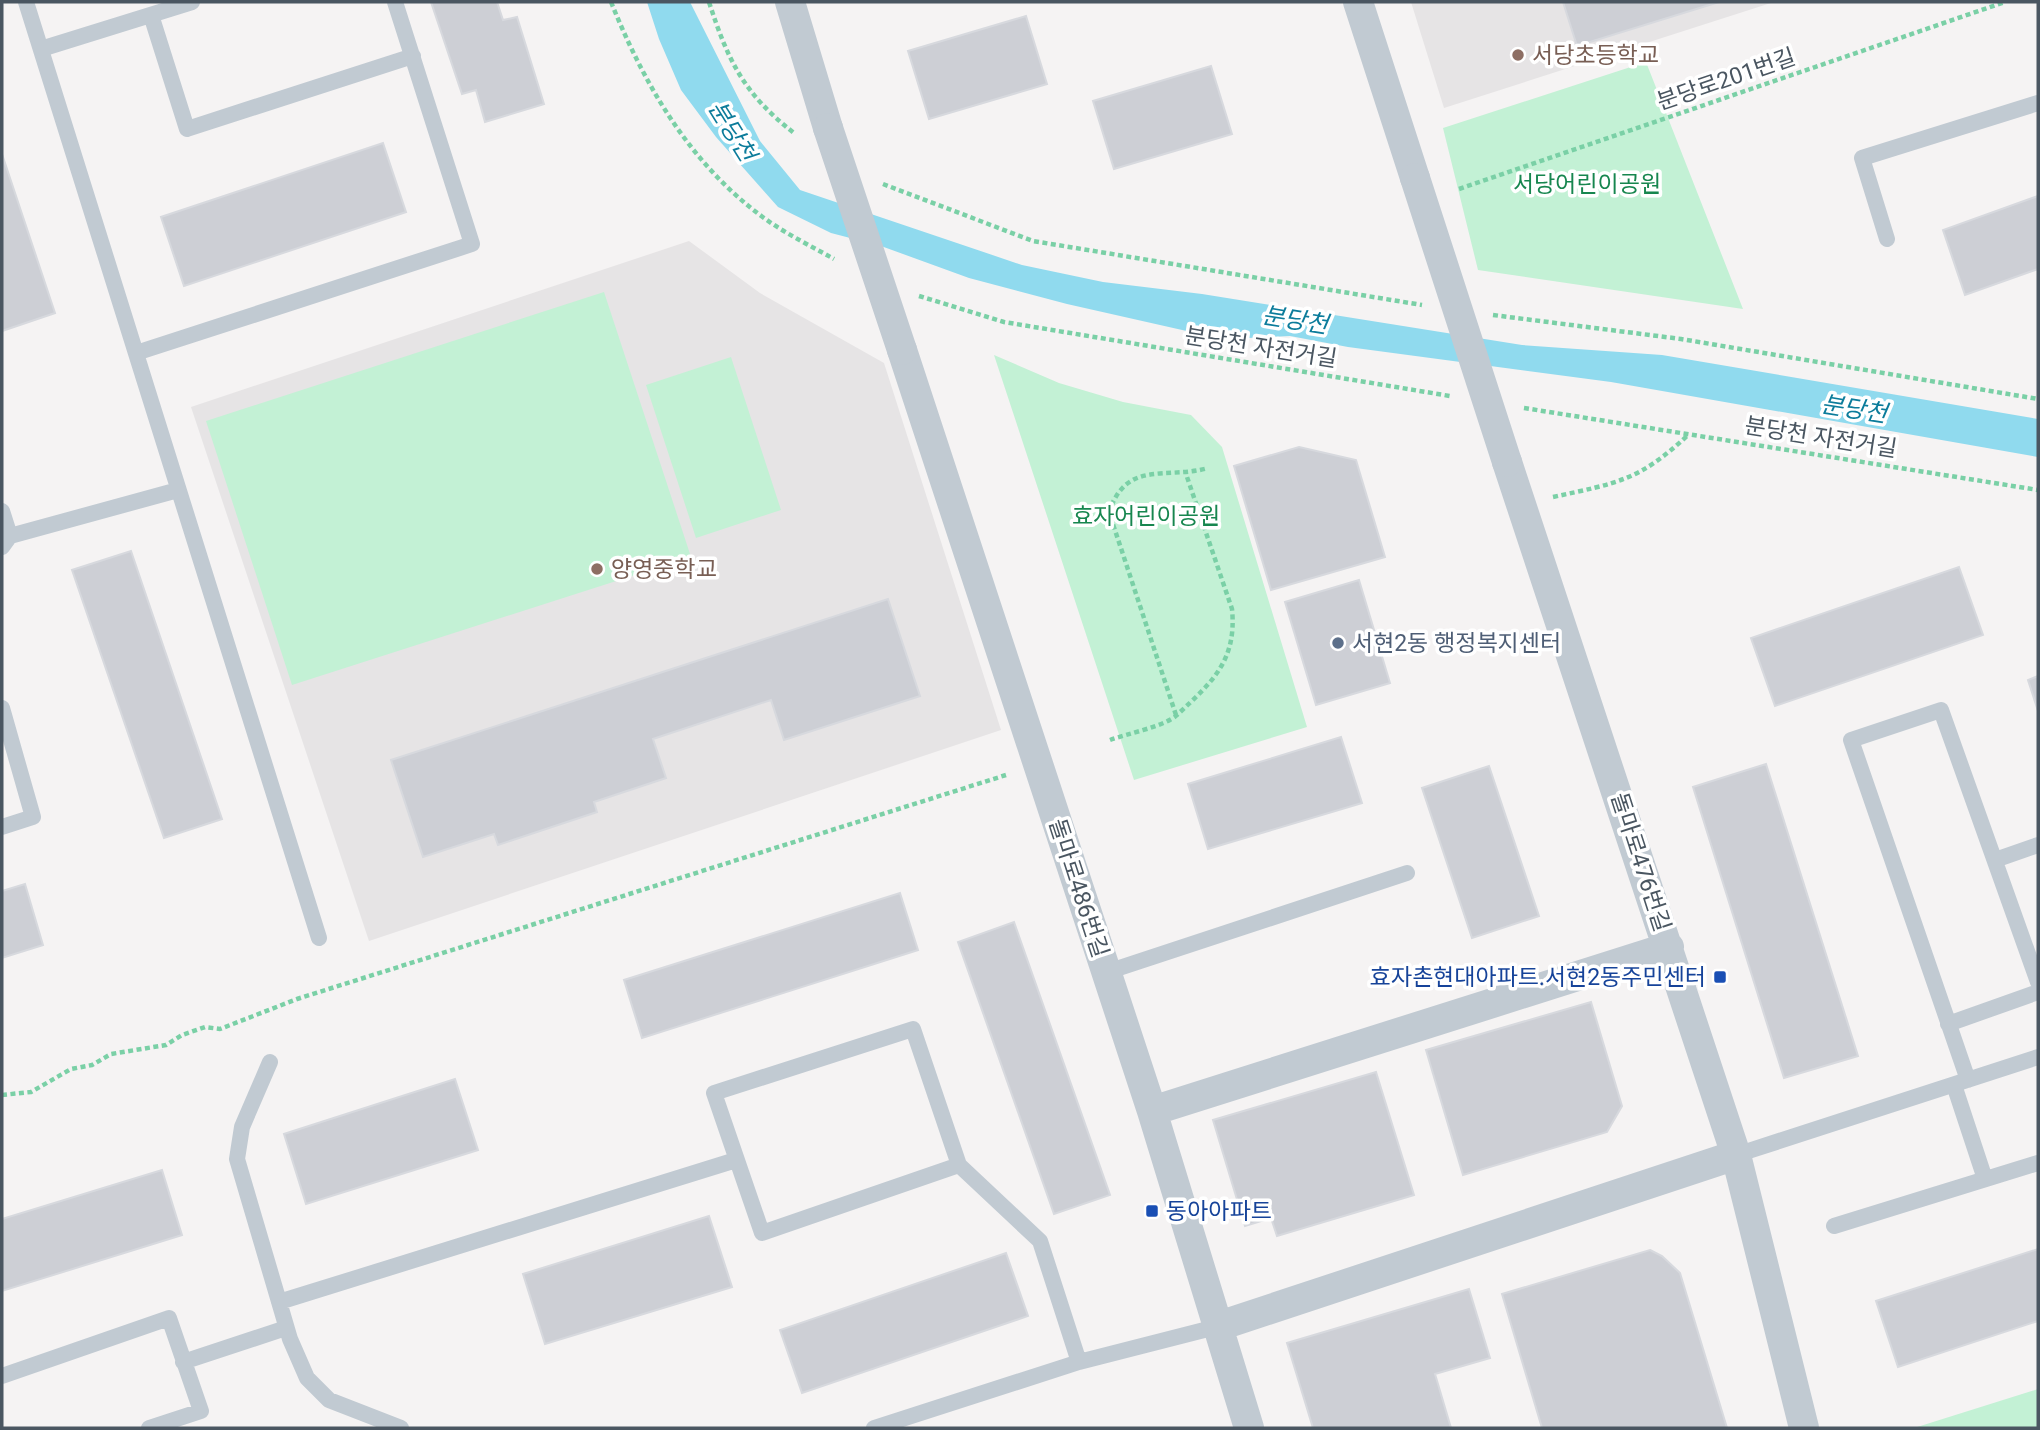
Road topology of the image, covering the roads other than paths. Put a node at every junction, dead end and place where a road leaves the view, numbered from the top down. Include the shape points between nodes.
1 (26, 2) edge
2 (192, 2) edge
3 (395, 2) edge
4 (790, 2) edge
5 (1358, 2) edge
6 (150, 15) junction
7 (41, 49) junction
8 (413, 56) junction
9 (2038, 103) edge
10 (1887, 239) dead end
11 (136, 354) junction
12 (178, 490) junction
13 (2, 510) edge
14 (6, 541) edge
15 (2, 708) edge
16 (2, 827) edge
17 (2038, 845) edge
18 (1995, 859) junction
19 (1407, 873) dead end
20 (319, 938) dead end
21 (1669, 947) junction
22 (1107, 972) junction
23 (2038, 982) edge
24 (2038, 992) edge
25 (1948, 1024) junction
26 (2038, 1057) edge
27 (270, 1062) dead end
28 (1961, 1082) junction
29 (1152, 1111) junction
30 (1736, 1155) junction
31 (736, 1160) junction
32 (2038, 1163) edge
33 (959, 1165) junction
34 (1985, 1180) junction
35 (1834, 1226) dead end
36 (279, 1302) junction
37 (1216, 1327) junction
38 (286, 1328) junction
39 (183, 1362) junction
40 (1079, 1362) junction
41 (2, 1376) edge
42 (363, 1422) edge
43 (910, 1423) edge
44 (149, 1428) edge
45 (401, 1428) edge
46 (874, 1428) edge
47 (1249, 1428) edge
48 (1804, 1428) edge

1 - 7 lane
2 - 6 lane
3 - 8 lane
4 - 22 street, 돌마로486번길, bridge
5 - 21 street, 돌마로476번길, bridge
6 - 7 lane
6 - 8 lane via 187,129
7 - 11 lane
8 - 11 lane via 472,244
9 - 10 lane via 1861,158
11 - 12 lane
12 - 14 lane
12 - 20 lane
13 - 14 lane
15 - 16 lane via 33,817
17 - 18 lane
18 - 23 lane
18 - 25 lane via 1941,710 1851,740
19 - 22 lane
21 - 29 street
21 - 30 street, 돌마로476번길
22 - 29 street, 돌마로486번길
24 - 25 lane
25 - 28 lane
26 - 28 lane
27 - 36 lane via 242,1127 237,1159
28 - 30 lane
28 - 34 lane
29 - 37 street, 돌마로486번길
30 - 37 street
30 - 48 street, 돌마로476번길
31 - 33 lane via 762,1233
31 - 33 lane via 714,1093 913,1029
31 - 36 lane
32 - 34 lane
33 - 40 lane via 1040,1241
34 - 35 lane
36 - 38 lane
37 - 40 lane
37 - 47 street, 돌마로486번길
38 - 39 lane
38 - 42 lane via 307,1378 328,1400
39 - 41 lane via 169,1318
39 - 44 lane via 201,1411
40 - 43 lane
42 - 45 lane
43 - 46 lane

